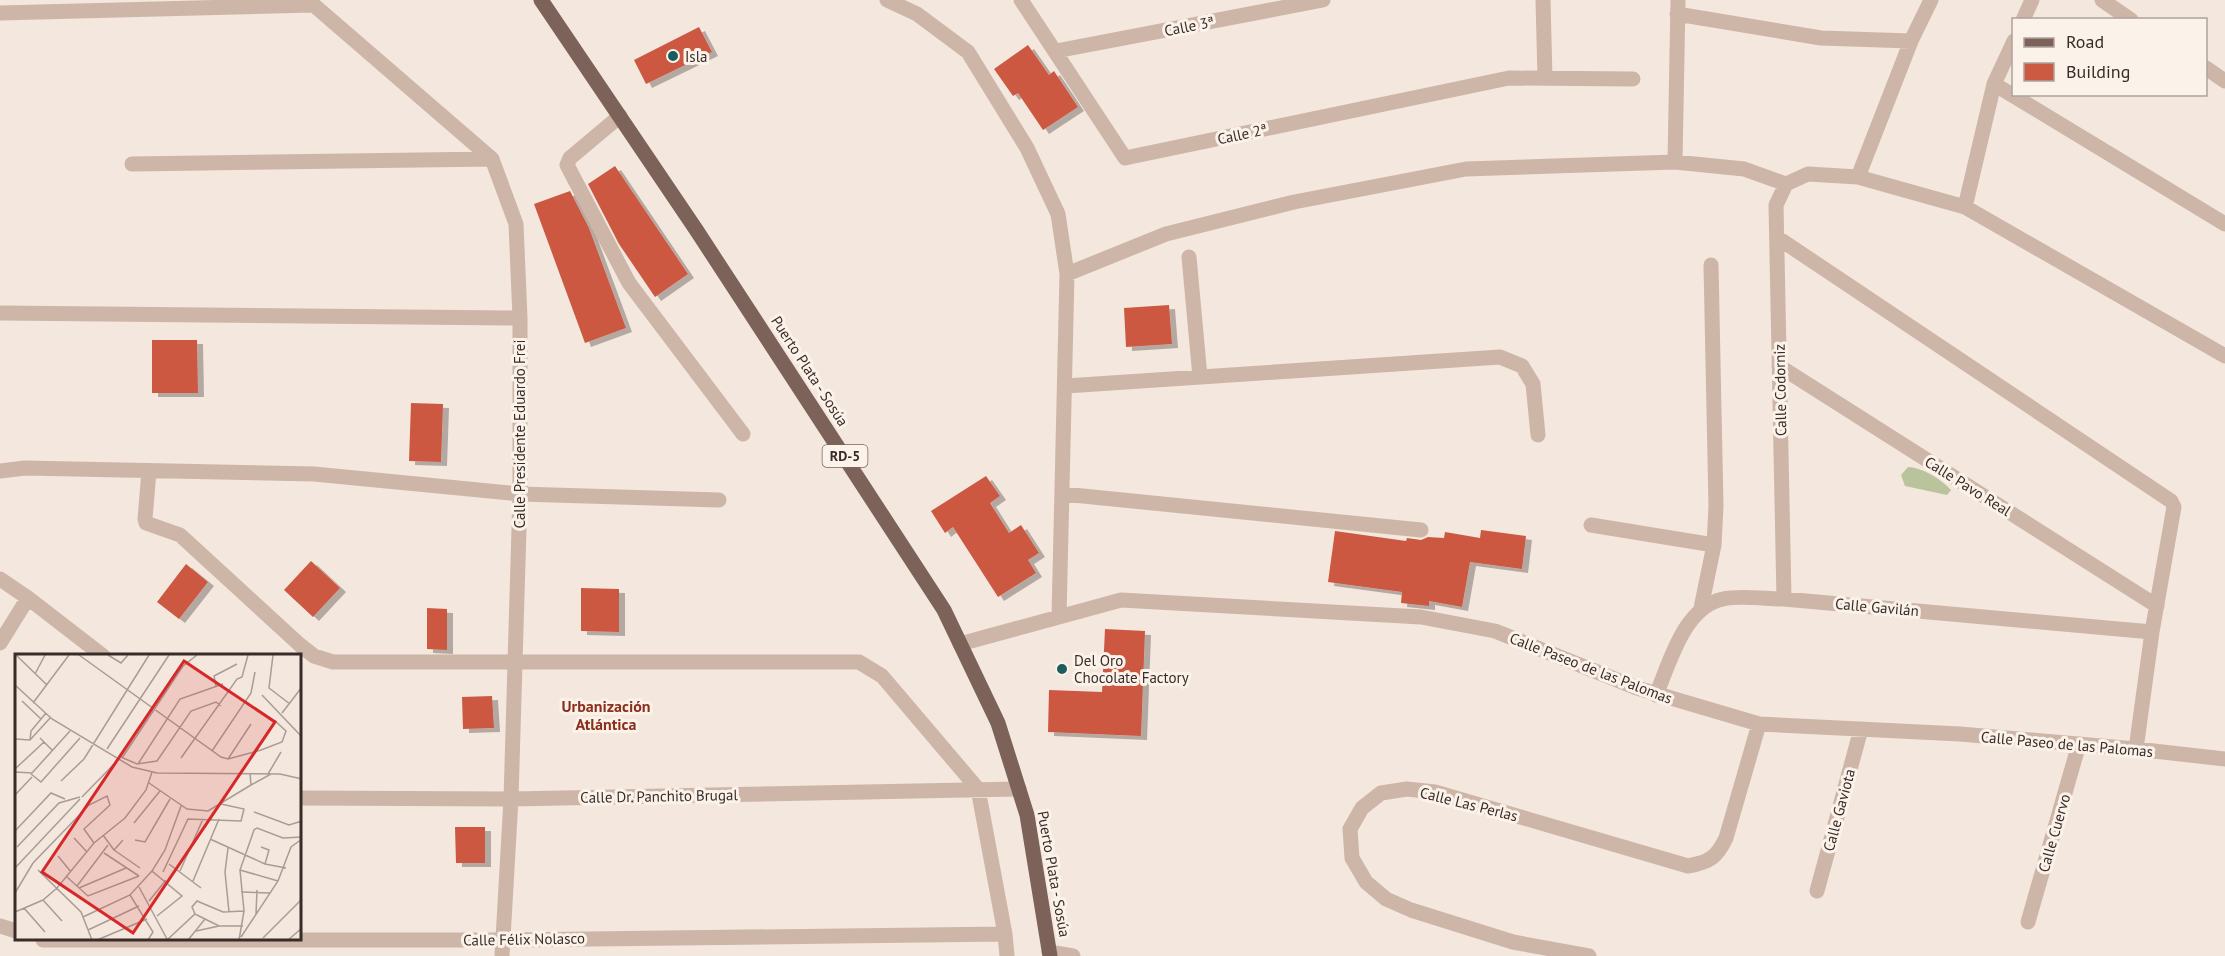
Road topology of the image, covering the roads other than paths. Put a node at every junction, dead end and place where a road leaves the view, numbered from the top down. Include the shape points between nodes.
1 (541, 0) edge
2 (887, 0) edge
3 (1021, 0) edge
4 (1323, 0) edge
5 (1543, 0) edge
6 (1931, 0) edge
7 (2032, 0) edge
8 (2102, 0) edge
9 (310, 2) edge
10 (1677, 7) edge
11 (0, 13) edge
12 (2024, 18) edge
13 (2128, 18) edge
14 (1911, 40) junction
15 (2012, 43) edge
16 (1056, 51) junction
17 (2207, 69) edge
18 (1545, 78) junction
19 (1633, 79) dead end
20 (2225, 81) edge
21 (1994, 84) junction
22 (2012, 95) edge
23 (2014, 96) edge
24 (620, 116) junction
25 (492, 159) junction
26 (1675, 162) junction
27 (132, 164) dead end
28 (1858, 177) junction
29 (1786, 184) junction
30 (1965, 207) junction
31 (2225, 224) edge
32 (1778, 238) junction
33 (1190, 257) dead end
34 (1711, 265) dead end
35 (1067, 274) junction
36 (0, 313) edge
37 (520, 318) junction
38 (2225, 356) edge
39 (1779, 366) junction
40 (1200, 377) junction
41 (1066, 386) junction
42 (743, 435) dead end
43 (1538, 435) dead end
44 (0, 471) edge
45 (149, 471) junction
46 (520, 494) junction
47 (1063, 494) junction
48 (719, 501) dead end
49 (1591, 525) dead end
50 (1421, 530) dead end
51 (1714, 544) junction
52 (0, 579) edge
53 (28, 598) junction
54 (1784, 599) junction
55 (2157, 606) junction
56 (1701, 608) junction
57 (1059, 617) junction
58 (2152, 632) junction
59 (0, 643) edge
60 (960, 644) junction
61 (100, 654) edge
62 (516, 660) junction
63 (1656, 695) junction
64 (1759, 724) junction
65 (1861, 729) junction
66 (2079, 744) junction
67 (2136, 749) junction
68 (2225, 759) edge
69 (978, 789) junction
70 (1019, 789) junction
71 (302, 798) edge
72 (511, 799) junction
73 (1817, 891) dead end
74 (2028, 922) dead end
75 (0, 926) edge
76 (15, 931) edge
77 (1005, 934) junction
78 (302, 940) edge
79 (502, 940) junction
80 (1511, 949) edge
81 (1050, 954) edge
82 (502, 956) edge
83 (1006, 956) edge
84 (1073, 956) edge
85 (1589, 956) edge

1 - 24 main road, Puerto Plata - Sosúa / RD-5
2 - 35 street via 917,14 968,52 1027,148 1058,214
3 - 16 street, Calle 2ª
4 - 16 street, Calle 3ª
5 - 18 street
6 - 14 street
7 - 12 street
8 - 13 street
9 - 11 street
9 - 25 street, Calle Presidente Eduardo Frei
10 - 14 street via 1821,38
10 - 26 street
14 - 28 street
15 - 21 street
16 - 18 street, Calle 2ª via 1125,158 1509,78
17 - 20 street
18 - 19 street
21 - 22 street
21 - 30 street
23 - 31 street
24 - 42 street via 570,158 567,165 629,283
24 - 60 main road, Puerto Plata - Sosúa / RD-5 via 882,513 944,610
25 - 27 street
25 - 37 street, Calle Presidente Eduardo Frei via 516,224
26 - 29 street via 1744,169
26 - 35 street via 1466,169 1294,202 1166,234
28 - 29 street via 1808,174
28 - 30 street
29 - 32 street, Calle Codorniz via 1776,205
30 - 38 street
32 - 39 street, Calle Codorniz
32 - 55 street via 2171,501 2174,507
33 - 40 street
34 - 51 street
35 - 41 street
36 - 37 street
37 - 46 street, Calle Presidente Eduardo Frei
39 - 54 street, Calle Codorniz
39 - 55 street, Calle Pavo Real
40 - 41 street
40 - 43 street via 1500,357 1522,366 1533,384
41 - 47 street
44 - 45 street
45 - 46 street via 314,474
45 - 62 street via 146,523 180,535 314,656 333,662
46 - 48 street
46 - 62 street, Calle Presidente Eduardo Frei
47 - 50 street
47 - 57 street
49 - 51 street
51 - 56 street
52 - 53 street
53 - 59 street
53 - 61 street
54 - 56 street, Calle Gavilán via 1723,599
54 - 58 street, Calle Gavilán
55 - 58 street
56 - 63 street via 1685,629
57 - 60 street, Calle Paseo de las Palomas
57 - 63 street, Calle Paseo de las Palomas via 1121,600 1421,617 1495,631
58 - 67 street
60 - 70 main road, Puerto Plata - Sosúa / RD-5 via 998,723
62 - 69 street via 860,662 882,676
62 - 72 street, Calle Presidente Eduardo Frei
63 - 64 street, Calle Paseo de las Palomas
64 - 65 street, Calle Paseo de las Palomas
64 - 80 street, Calle Las Perlas via 1726,838 1719,852 1705,863 1688,866 1435,792 1407,789 1382,793 1362,808 1350,829 1352,858 1366,882 1386,899
65 - 66 street, Calle Paseo de las Palomas
65 - 73 street, Calle Gaviota
66 - 67 street, Calle Paseo de las Palomas
66 - 74 street, Calle Cuervo
67 - 68 street, Calle Paseo de las Palomas
69 - 70 street, Calle Dr. Panchito Brugal
69 - 72 street, Calle Dr. Panchito Brugal
69 - 77 street
70 - 81 main road, Puerto Plata - Sosúa / RD-5 via 1027,815
71 - 72 street, Calle Dr. Panchito Brugal
72 - 79 street, Calle Presidente Eduardo Frei
75 - 76 street
77 - 79 street, Calle Félix Nolasco
77 - 83 street
78 - 79 street, Calle Félix Nolasco
79 - 82 street, Calle Presidente Eduardo Frei
80 - 85 street, Calle Las Perlas
81 - 84 street

